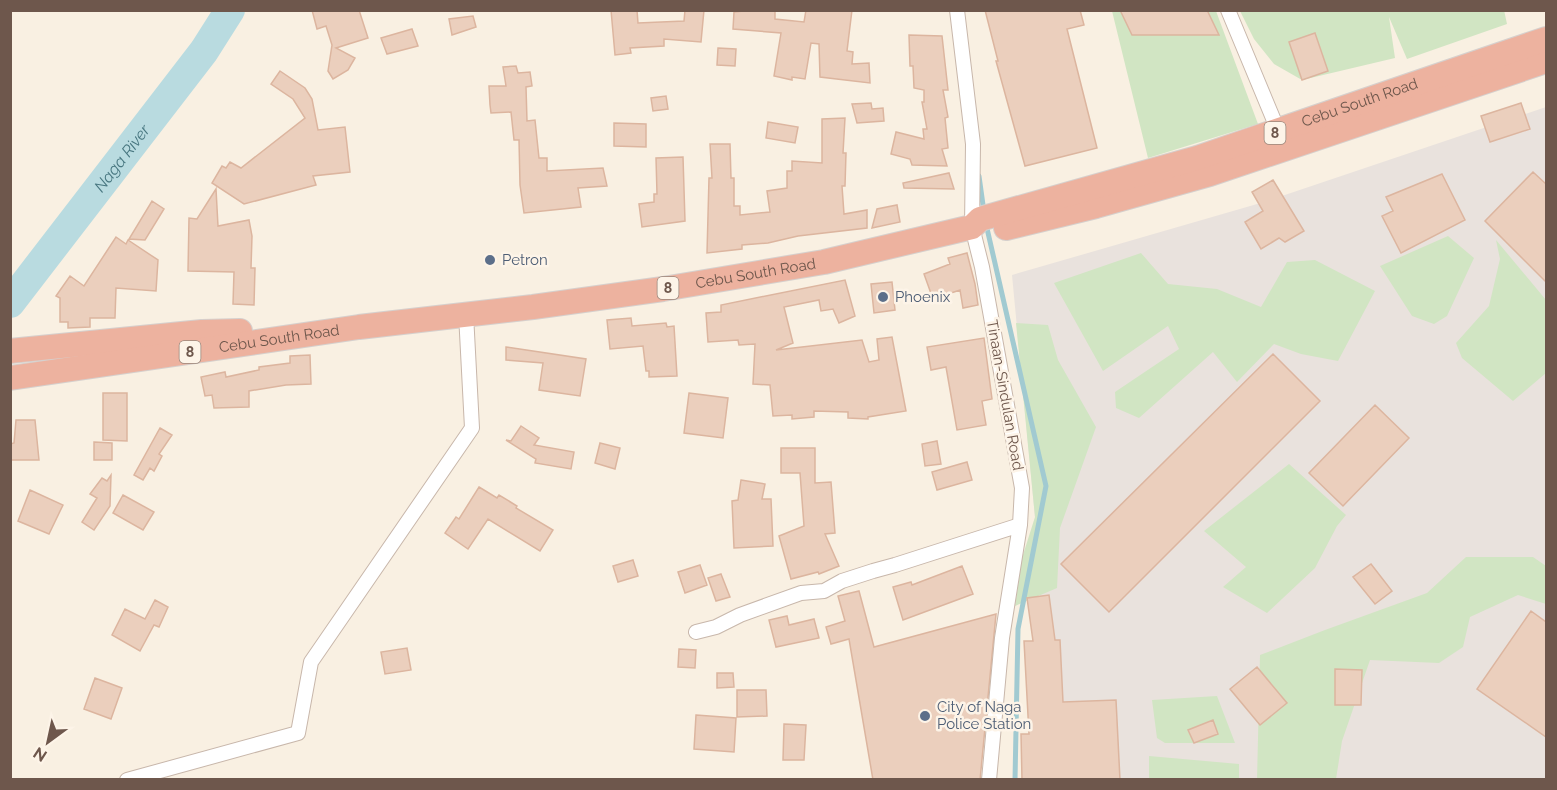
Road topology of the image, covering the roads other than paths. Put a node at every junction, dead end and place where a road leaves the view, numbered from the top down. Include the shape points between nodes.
1 (957, 10) edge
2 (1228, 10) edge
3 (1546, 39) edge
4 (1546, 61) edge
5 (1282, 140) junction
6 (988, 224) junction
7 (466, 314) junction
8 (359, 327) junction
9 (16, 350) edge
10 (16, 377) edge
11 (1020, 525) junction
12 (696, 632) dead end
13 (127, 780) edge
14 (989, 780) edge

1 - 6 street, Tinaan-Sindulan Road via 973,144
2 - 5 street
3 - 5 highway, Cebu South Road / 8
4 - 5 highway, Cebu South Road / 8
5 - 6 highway, Cebu South Road / 8 via 1210,174 1152,191
6 - 7 highway, Cebu South Road / 8 via 824,262 663,289
6 - 11 street, Tinaan-Sindulan Road via 982,267 1022,488
7 - 8 highway, Cebu South Road / 8
7 - 13 street via 472,428 311,662 298,732
8 - 9 highway, Cebu South Road / 8 via 202,332
8 - 10 highway, Cebu South Road / 8
11 - 12 street via 842,581 824,591 784,598
11 - 14 street, Tinaan-Sindulan Road via 1002,638

